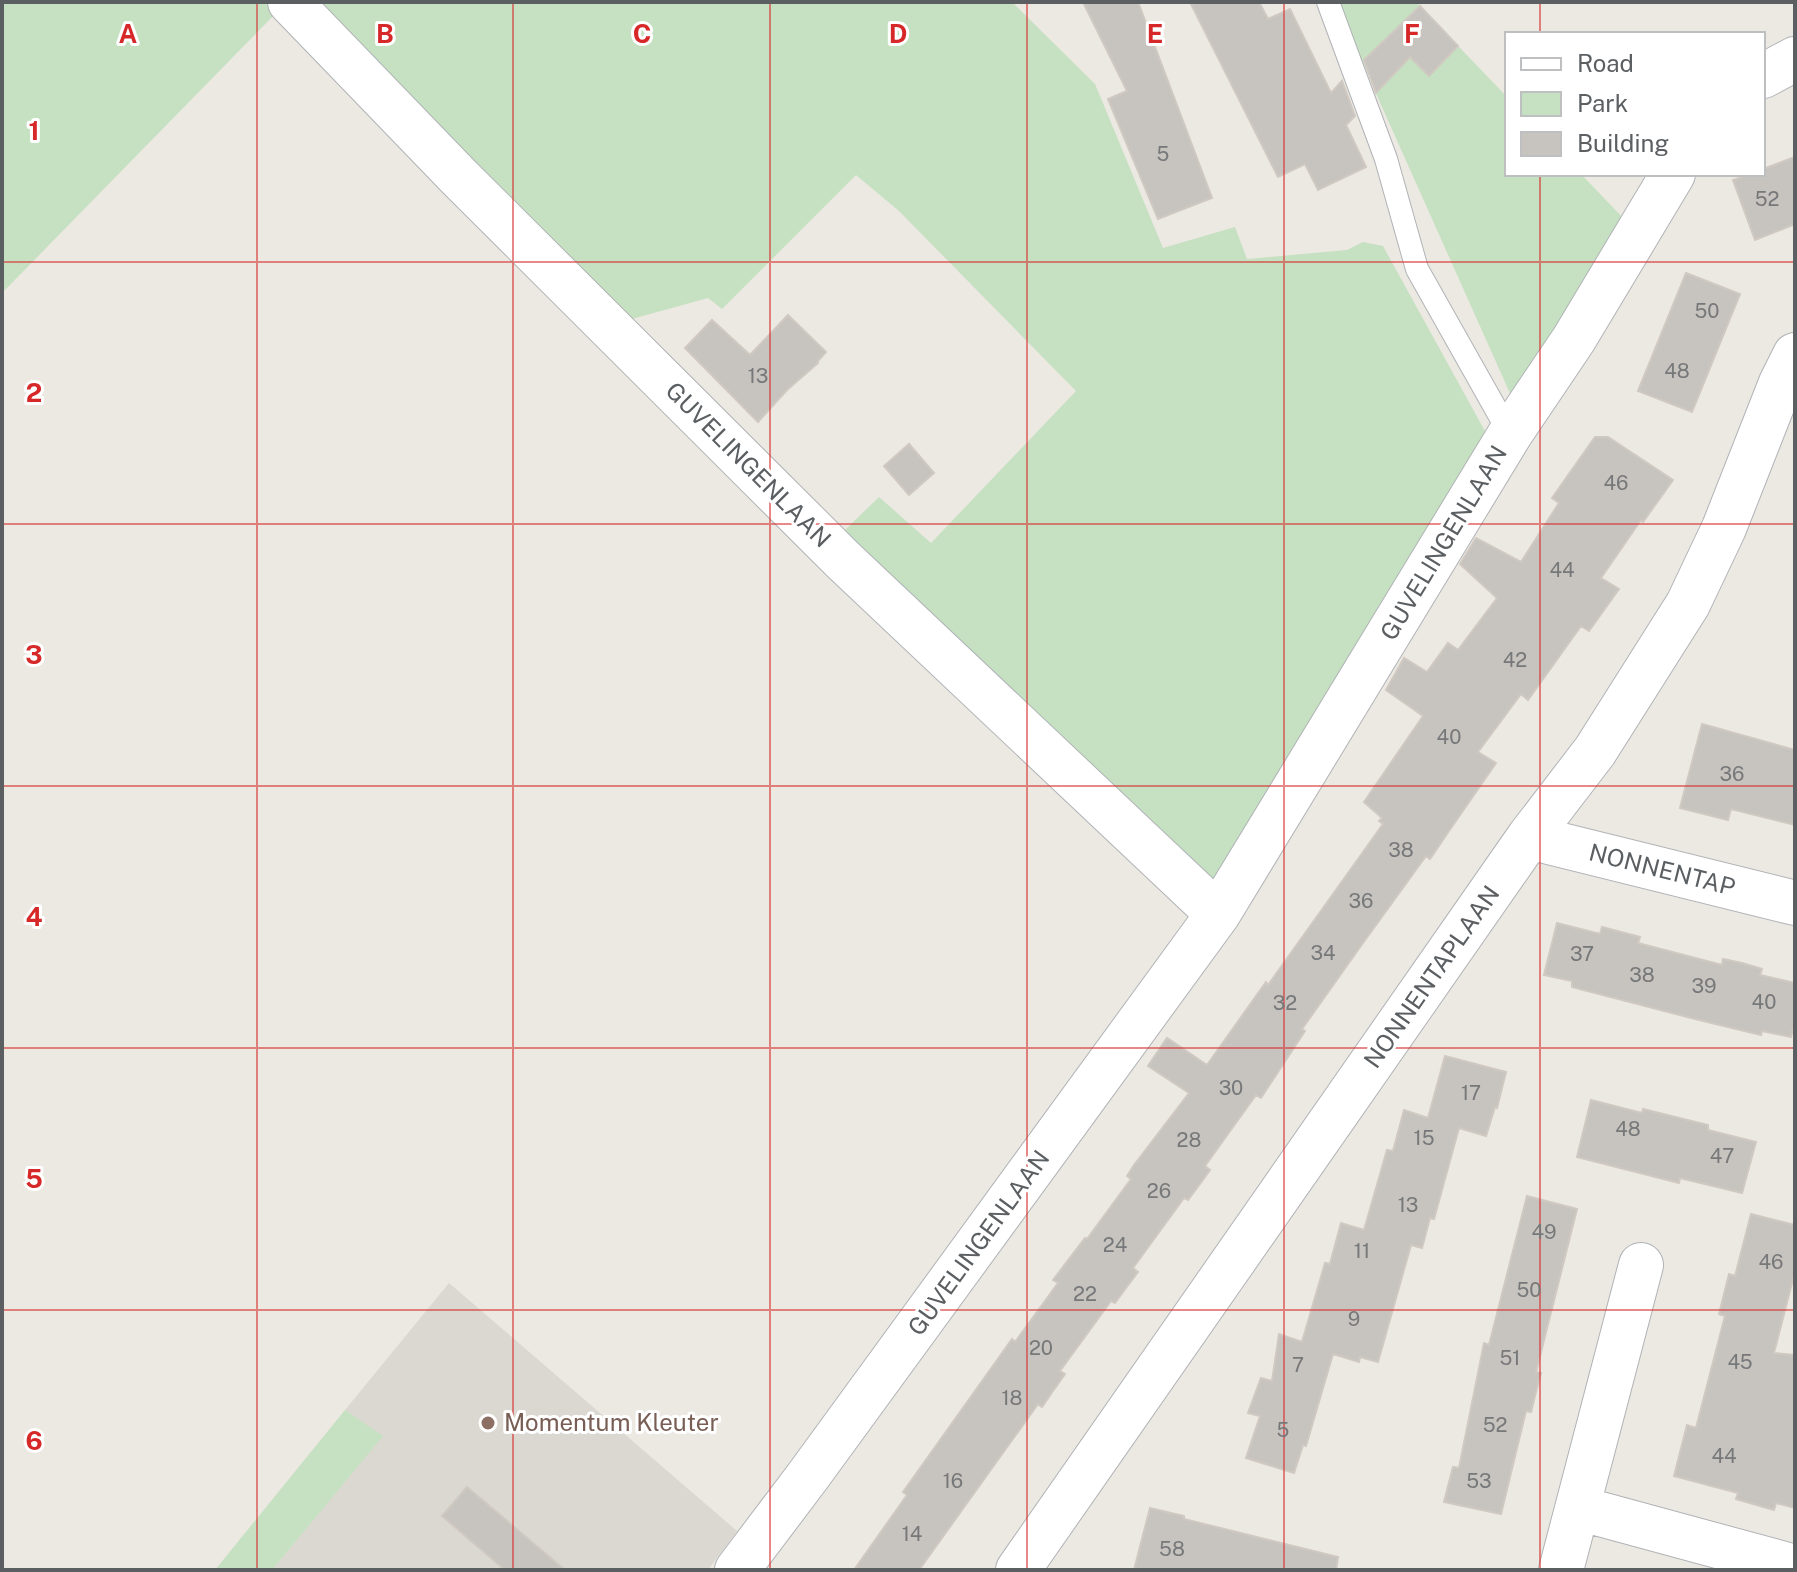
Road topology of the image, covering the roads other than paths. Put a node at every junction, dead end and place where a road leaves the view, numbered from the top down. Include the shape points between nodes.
1 (290, 2) edge
2 (1328, 2) edge
3 (1795, 59) edge
4 (1765, 75) edge
5 (1672, 176) edge
6 (1795, 355) edge
7 (1510, 434) junction
8 (1529, 837) junction
9 (1795, 903) edge
10 (1218, 914) junction
11 (1641, 1265) dead end
12 (1578, 1508) junction
13 (1795, 1567) edge
14 (737, 1570) edge
15 (1018, 1570) edge
16 (1561, 1570) edge

1 - 10 street, GUVELINGENLAAN via 831,548
2 - 7 lane via 1386,159 1417,269
3 - 4 street
5 - 7 street, GUVELINGENLAAN
6 - 8 street, NONNENTAPLAAN via 1688,604 1595,751
7 - 10 street, GUVELINGENLAAN
8 - 9 street, NONNENTAP
8 - 15 street, NONNENTAPLAAN
10 - 14 street, GUVELINGENLAAN
11 - 12 street
12 - 13 street
12 - 16 street

